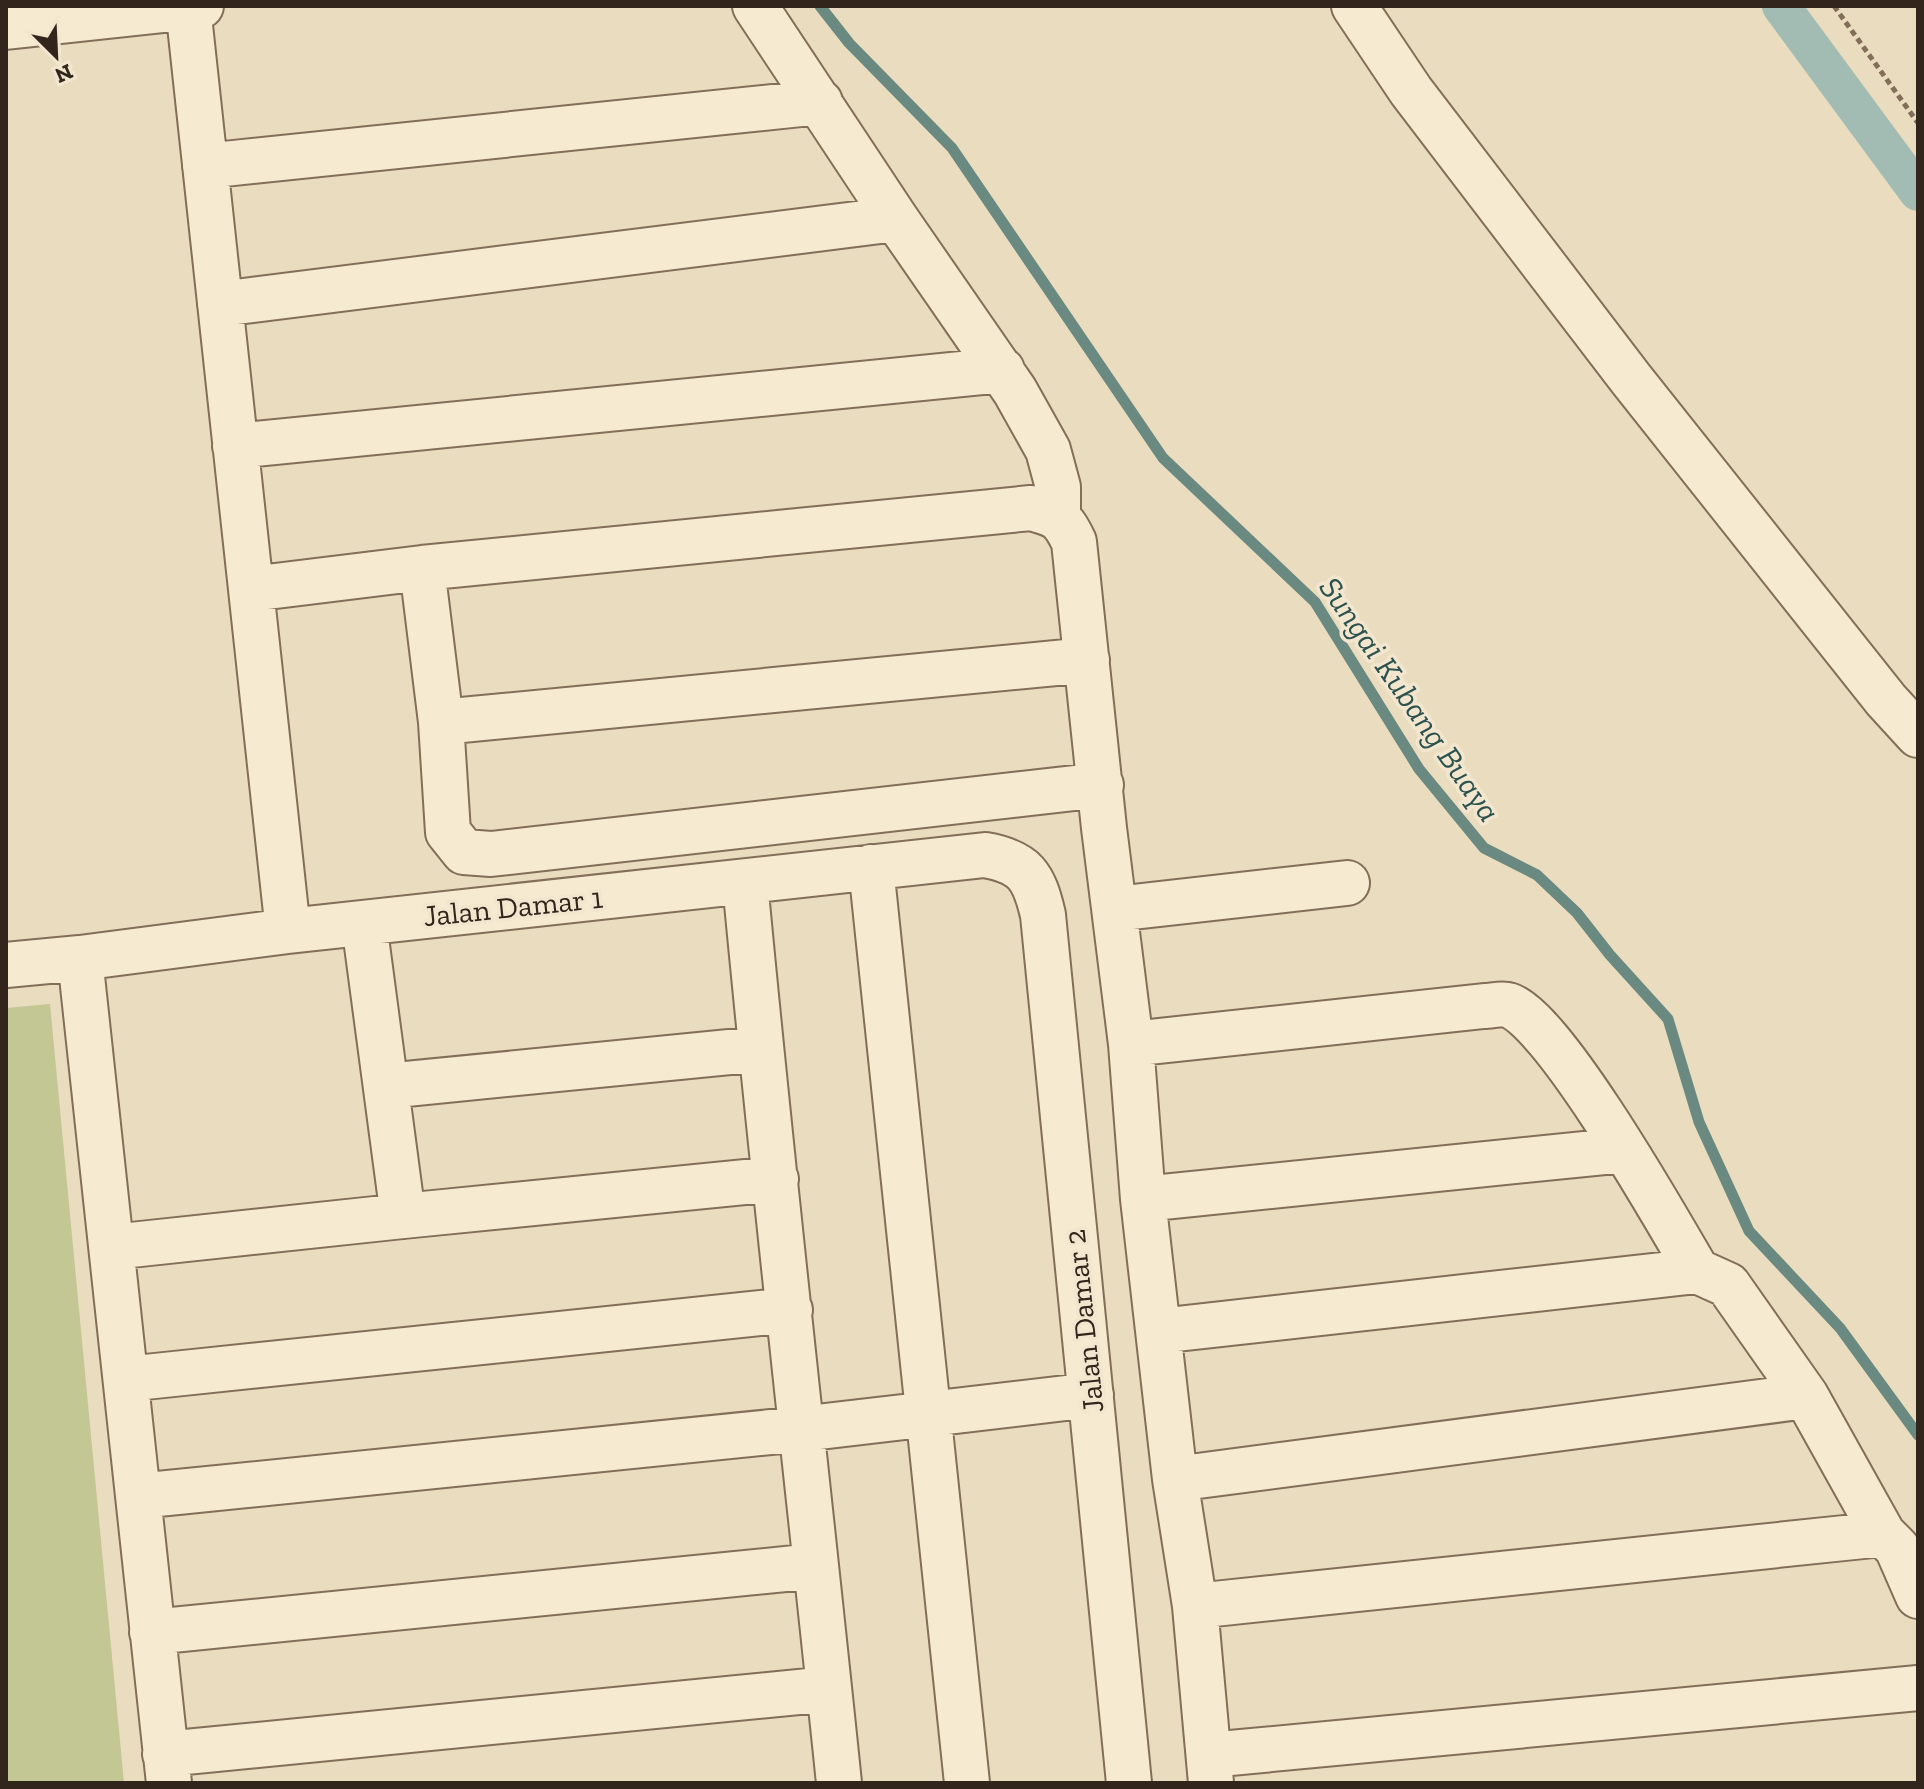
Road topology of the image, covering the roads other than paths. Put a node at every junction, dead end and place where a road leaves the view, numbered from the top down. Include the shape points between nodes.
1 (755, 6) edge
2 (1354, 6) edge
3 (194, 7) edge
4 (6, 27) edge
5 (820, 102) junction
6 (205, 166) junction
7 (896, 219) junction
8 (220, 304) junction
9 (1002, 370) junction
10 (235, 446) junction
11 (1058, 517) junction
12 (422, 568) junction
13 (251, 589) junction
14 (1087, 660) junction
15 (441, 722) junction
16 (1918, 735) edge
17 (1101, 785) junction
18 (1019, 865) joint
19 (871, 867) junction
20 (745, 882) junction
21 (1347, 883) dead end
22 (1115, 909) junction
23 (364, 923) junction
24 (288, 931) junction
25 (80, 958) junction
26 (6, 965) edge
27 (1131, 1044) junction
28 (760, 1049) junction
29 (386, 1086) junction
30 (1624, 1150) junction
31 (776, 1179) junction
32 (1143, 1199) junction
33 (403, 1216) junction
34 (112, 1247) junction
35 (1697, 1271) junction
36 (790, 1310) junction
37 (1159, 1331) junction
38 (126, 1379) junction
39 (1091, 1395) junction
40 (1806, 1396) junction
41 (928, 1413) junction
42 (801, 1429) junction
43 (1175, 1479) junction
44 (138, 1496) junction
45 (1883, 1534) junction
46 (815, 1566) junction
47 (1918, 1596) edge
48 (1195, 1606) junction
49 (152, 1632) junction
50 (1918, 1688) edge
51 (829, 1689) junction
52 (167, 1768) edge
53 (1210, 1769) edge
54 (839, 1783) edge
55 (967, 1783) edge
56 (1129, 1783) edge

1 - 5 street
2 - 16 street via 1411,91 1621,367
3 - 4 street
3 - 6 street
5 - 6 street
5 - 7 street
6 - 8 street
7 - 8 street
7 - 9 street
8 - 10 street
9 - 10 street
9 - 11 street via 1048,450 1058,487
10 - 13 street
11 - 12 street via 1031,508
11 - 14 street via 1074,542
12 - 13 street
12 - 15 street
13 - 24 street
14 - 15 street
14 - 17 street
15 - 17 street via 448,832 464,852 491,854
17 - 22 street
18 - 19 street, Jalan Damar 1 via 985,855
18 - 39 street, Jalan Damar 2 via 1038,894 1043,915
19 - 20 street, Jalan Damar 1
19 - 41 street
20 - 23 street, Jalan Damar 1
20 - 28 street
21 - 22 street
22 - 27 street
23 - 24 street, Jalan Damar 1
23 - 29 street
24 - 25 street, Jalan Damar 1
25 - 26 street, Jalan Damar 1
25 - 34 street
27 - 30 street via 1509,1005 1532,1021 1562,1057
27 - 32 street
28 - 29 street
28 - 31 street
29 - 33 street
30 - 32 street
30 - 35 street
31 - 33 street
31 - 36 street
32 - 37 street
33 - 34 street
34 - 38 street
35 - 37 street
35 - 40 street via 1728,1285
36 - 38 street
36 - 42 street
37 - 43 street
38 - 44 street
39 - 41 street
39 - 56 street, Jalan Damar 2
40 - 43 street
40 - 45 street
41 - 42 street
41 - 55 street
42 - 44 street
42 - 46 street
43 - 48 street
44 - 49 street
45 - 47 street via 1897,1548
45 - 48 street
46 - 49 street
46 - 51 street
48 - 53 street
49 - 52 street
50 - 53 street
51 - 52 street
51 - 54 street

